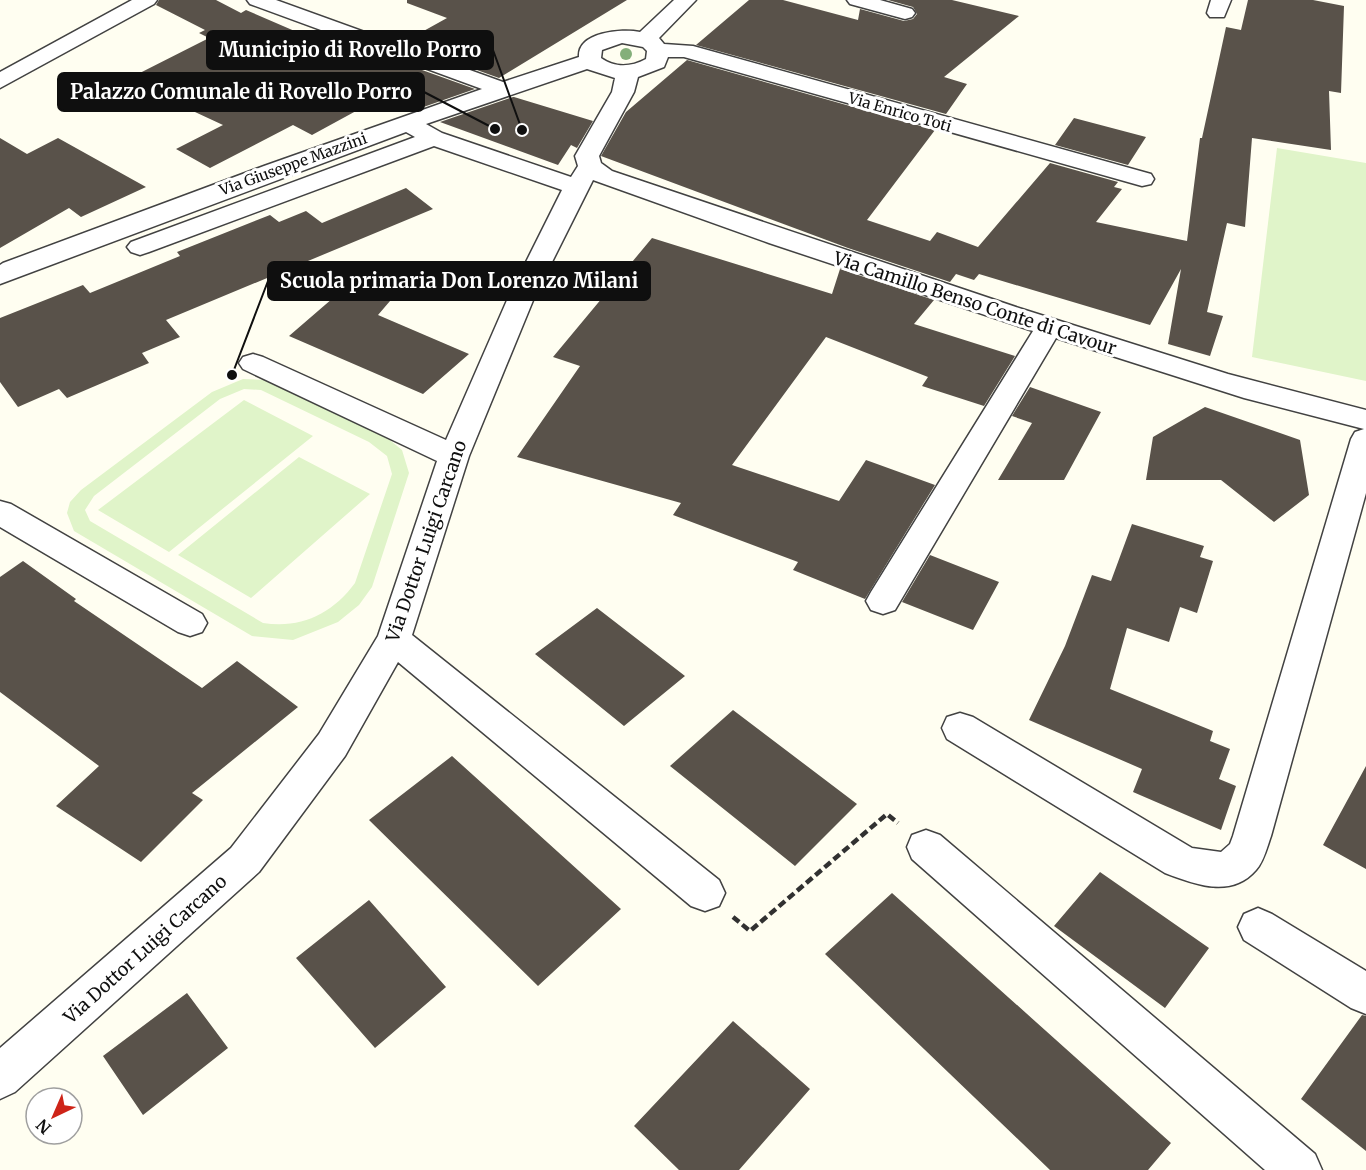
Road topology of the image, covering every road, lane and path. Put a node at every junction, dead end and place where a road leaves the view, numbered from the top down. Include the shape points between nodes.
1 (147, 0) edge
2 (257, 0) edge
3 (686, 0) edge
4 (857, 0) edge
5 (905, 13) dead end
6 (651, 45) junction
7 (590, 61) junction
8 (628, 72) junction
9 (0, 81) edge
10 (503, 89) junction
11 (409, 123) junction
12 (434, 138) junction
13 (583, 177) junction
14 (1142, 179) dead end
15 (140, 247) dead end
16 (0, 276) edge
17 (1049, 327) junction
18 (253, 363) dead end
19 (1366, 420) edge
20 (1366, 439) edge
21 (454, 456) junction
22 (0, 512) edge
23 (883, 601) dead end
24 (190, 623) dead end
25 (394, 639) junction
26 (960, 728) dead end
27 (926, 847) joint
28 (705, 893) joint
29 (1258, 927) dead end
30 (1366, 994) edge
31 (0, 1077) edge
32 (1299, 1170) edge

1 - 9 street
2 - 10 street
3 - 6 street
4 - 5 street
6 - 7 street, Via Enrico Toti via 623,37 602,40 589,50
6 - 8 street via 657,62
6 - 14 street, Via Enrico Toti via 685,51
7 - 8 street via 604,70
7 - 10 street, Via Giuseppe Mazzini
8 - 13 street, Via Dottor Luigi Carcano via 623,92 587,156
10 - 11 street, Via Giuseppe Mazzini
11 - 12 street, Via Camillo Benso Conte di Cavour
11 - 16 street, Via Giuseppe Mazzini
12 - 13 street, Via Camillo Benso Conte di Cavour
12 - 15 street
13 - 17 street, Via Camillo Benso Conte di Cavour via 603,176 773,237
13 - 21 street, Via Dottor Luigi Carcano via 521,298
17 - 19 street, Via Camillo Benso Conte di Cavour via 1240,387
17 - 23 street
18 - 21 street
20 - 26 street via 1243,858 1224,870 1207,872 1179,861
21 - 25 street, Via Dottor Luigi Carcano
22 - 24 street
25 - 28 street
25 - 31 street, Via Dottor Luigi Carcano via 332,744 245,860
27 - 28 path via 887,814 750,931
27 - 32 street
29 - 30 street

